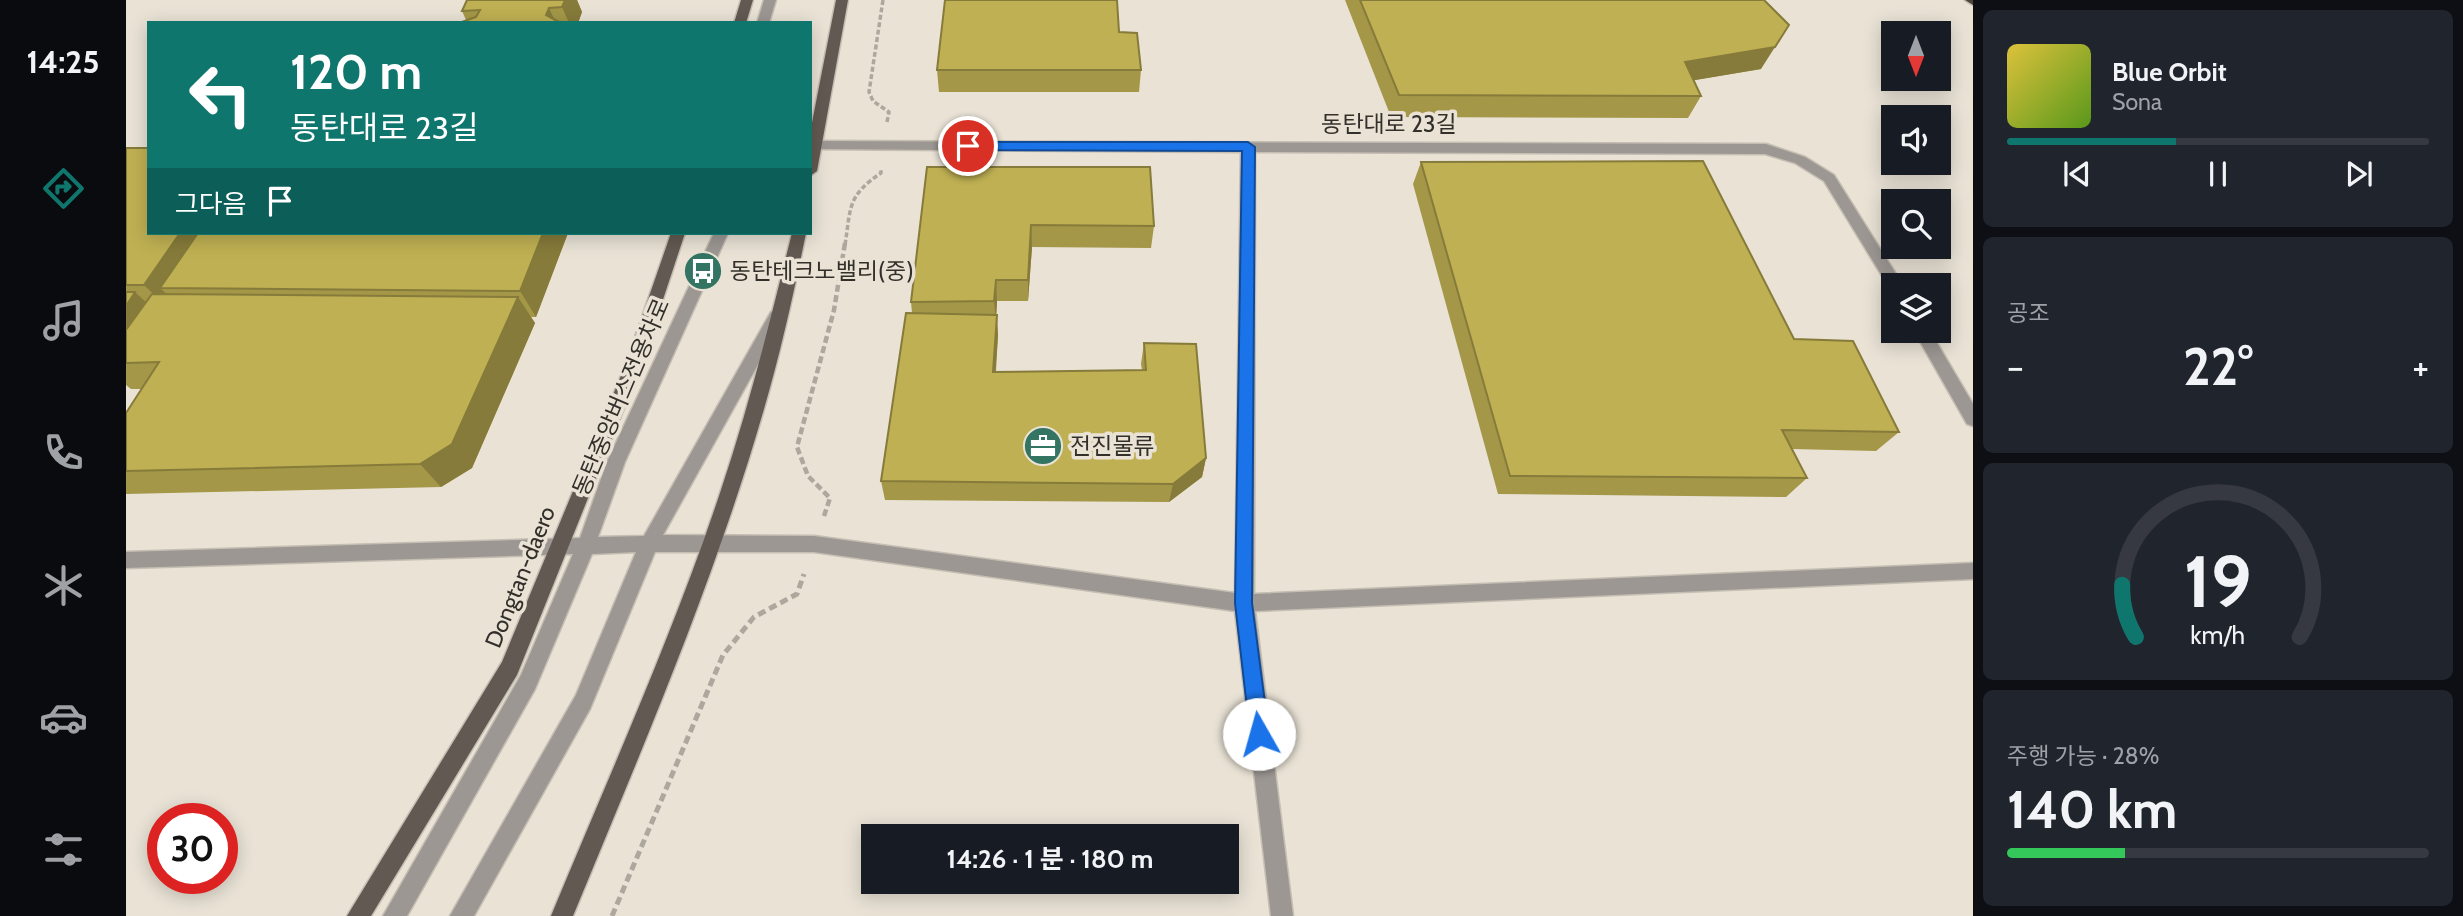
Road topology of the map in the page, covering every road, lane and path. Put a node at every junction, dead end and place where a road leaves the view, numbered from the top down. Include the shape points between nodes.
1 (747, 0) edge
2 (771, 0) edge
3 (842, 0) edge
4 (883, 0) edge
5 (741, 21) edge
6 (764, 21) edge
7 (888, 112) dead end
8 (815, 146) junction
9 (1248, 147) junction
10 (812, 161) edge
11 (881, 173) dead end
12 (677, 235) edge
13 (720, 235) edge
14 (799, 235) edge
15 (1888, 273) edge
16 (786, 300) junction
17 (1929, 343) edge
18 (1973, 419) edge
19 (830, 498) dead end
20 (714, 542) junction
21 (649, 544) junction
22 (586, 546) junction
23 (559, 547) junction
24 (126, 560) edge
25 (1973, 571) edge
26 (797, 594) dead end
27 (1244, 603) junction
28 (358, 916) edge
29 (394, 916) edge
30 (461, 916) edge
31 (562, 916) edge
32 (612, 916) edge
33 (1282, 916) edge

1 - 5 main road
2 - 6 street
3 - 8 main road
4 - 7 path via 869,92
8 - 9 street, 동탄대로 23길
8 - 10 main road
9 - 15 street, 동탄대로 23길 via 1766,149 1800,160 1829,178
9 - 27 street
11 - 19 path via 859,188 852,203 834,310 797,447 810,483
12 - 23 main road, Dongtan-daero via 633,366
13 - 22 street, 동탄중앙버스전용차로 via 644,397
14 - 16 main road
16 - 20 main road
16 - 21 street
17 - 18 street
20 - 21 street
20 - 27 street via 814,544
20 - 31 main road
21 - 22 street
21 - 30 street via 583,702
22 - 23 street
22 - 29 street, 동탄중앙버스전용차로 via 528,682
23 - 24 street
23 - 28 main road, Dongtan-daero via 510,668
25 - 27 street
26 - 32 path via 752,615 723,654
27 - 33 street

